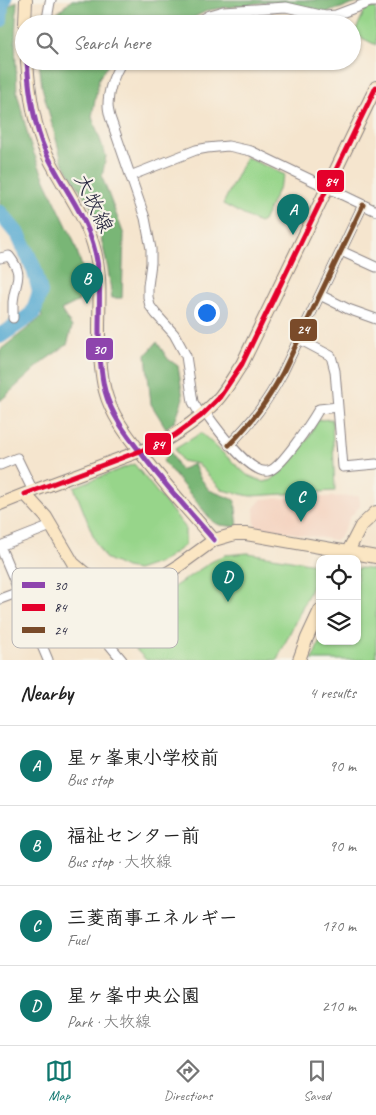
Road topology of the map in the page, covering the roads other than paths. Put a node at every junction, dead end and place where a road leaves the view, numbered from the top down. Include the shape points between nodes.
1 (51, 0) edge
2 (376, 2) edge
3 (48, 15) edge
4 (209, 15) edge
5 (321, 15) edge
6 (336, 15) edge
7 (28, 70) edge
8 (118, 70) edge
9 (376, 87) edge
10 (130, 176) junction
11 (327, 187) junction
12 (363, 205) junction
13 (376, 211) edge
14 (341, 251) junction
15 (0, 258) edge
16 (376, 267) edge
17 (320, 295) junction
18 (13, 318) dead end
19 (376, 319) edge
20 (299, 339) junction
21 (338, 407) junction
22 (203, 414) junction
23 (229, 445) junction
24 (376, 464) edge
25 (0, 465) edge
26 (29, 493) junction
27 (0, 504) edge
28 (376, 512) edge
29 (51, 526) junction
30 (214, 540) junction
31 (0, 546) edge
32 (340, 555) edge
33 (346, 555) edge
34 (361, 557) edge
35 (376, 557) edge
36 (73, 563) junction
37 (72, 568) edge
38 (79, 568) edge
39 (175, 568) edge
40 (12, 575) edge
41 (12, 595) edge
42 (0, 599) edge
43 (316, 619) edge
44 (43, 648) edge
45 (112, 648) edge
46 (48, 660) edge
47 (122, 660) edge
48 (299, 660) edge

1 - 3 street
2 - 6 street
4 - 5 street via 222,11 286,7
7 - 30 street, 大牧線 via 40,138 83,218 100,270 99,355 108,399 120,424 152,468
8 - 10 street via 108,105
9 - 11 street
10 - 11 street via 196,150 228,146 252,151
10 - 22 street via 145,218 151,249 150,306 174,334 186,356 193,402
11 - 12 street
11 - 22 street via 242,364 219,398
12 - 13 street
12 - 14 street
14 - 16 street
14 - 17 street
15 - 18 street via 10,256 19,275
17 - 19 street
17 - 20 street
20 - 21 street via 331,356
20 - 23 street via 272,394
21 - 23 street via 319,409 306,430 271,471 258,469
21 - 24 street via 342,467
22 - 23 street
22 - 26 street, bridge via 159,444
25 - 26 street via 18,458
26 - 27 street
26 - 29 street
28 - 33 street via 361,526
29 - 31 street
29 - 36 street
30 - 32 street via 246,534
30 - 39 street
31 - 40 street
34 - 35 street
36 - 37 street
36 - 38 street
41 - 42 street
43 - 48 street
44 - 46 street
45 - 47 street

